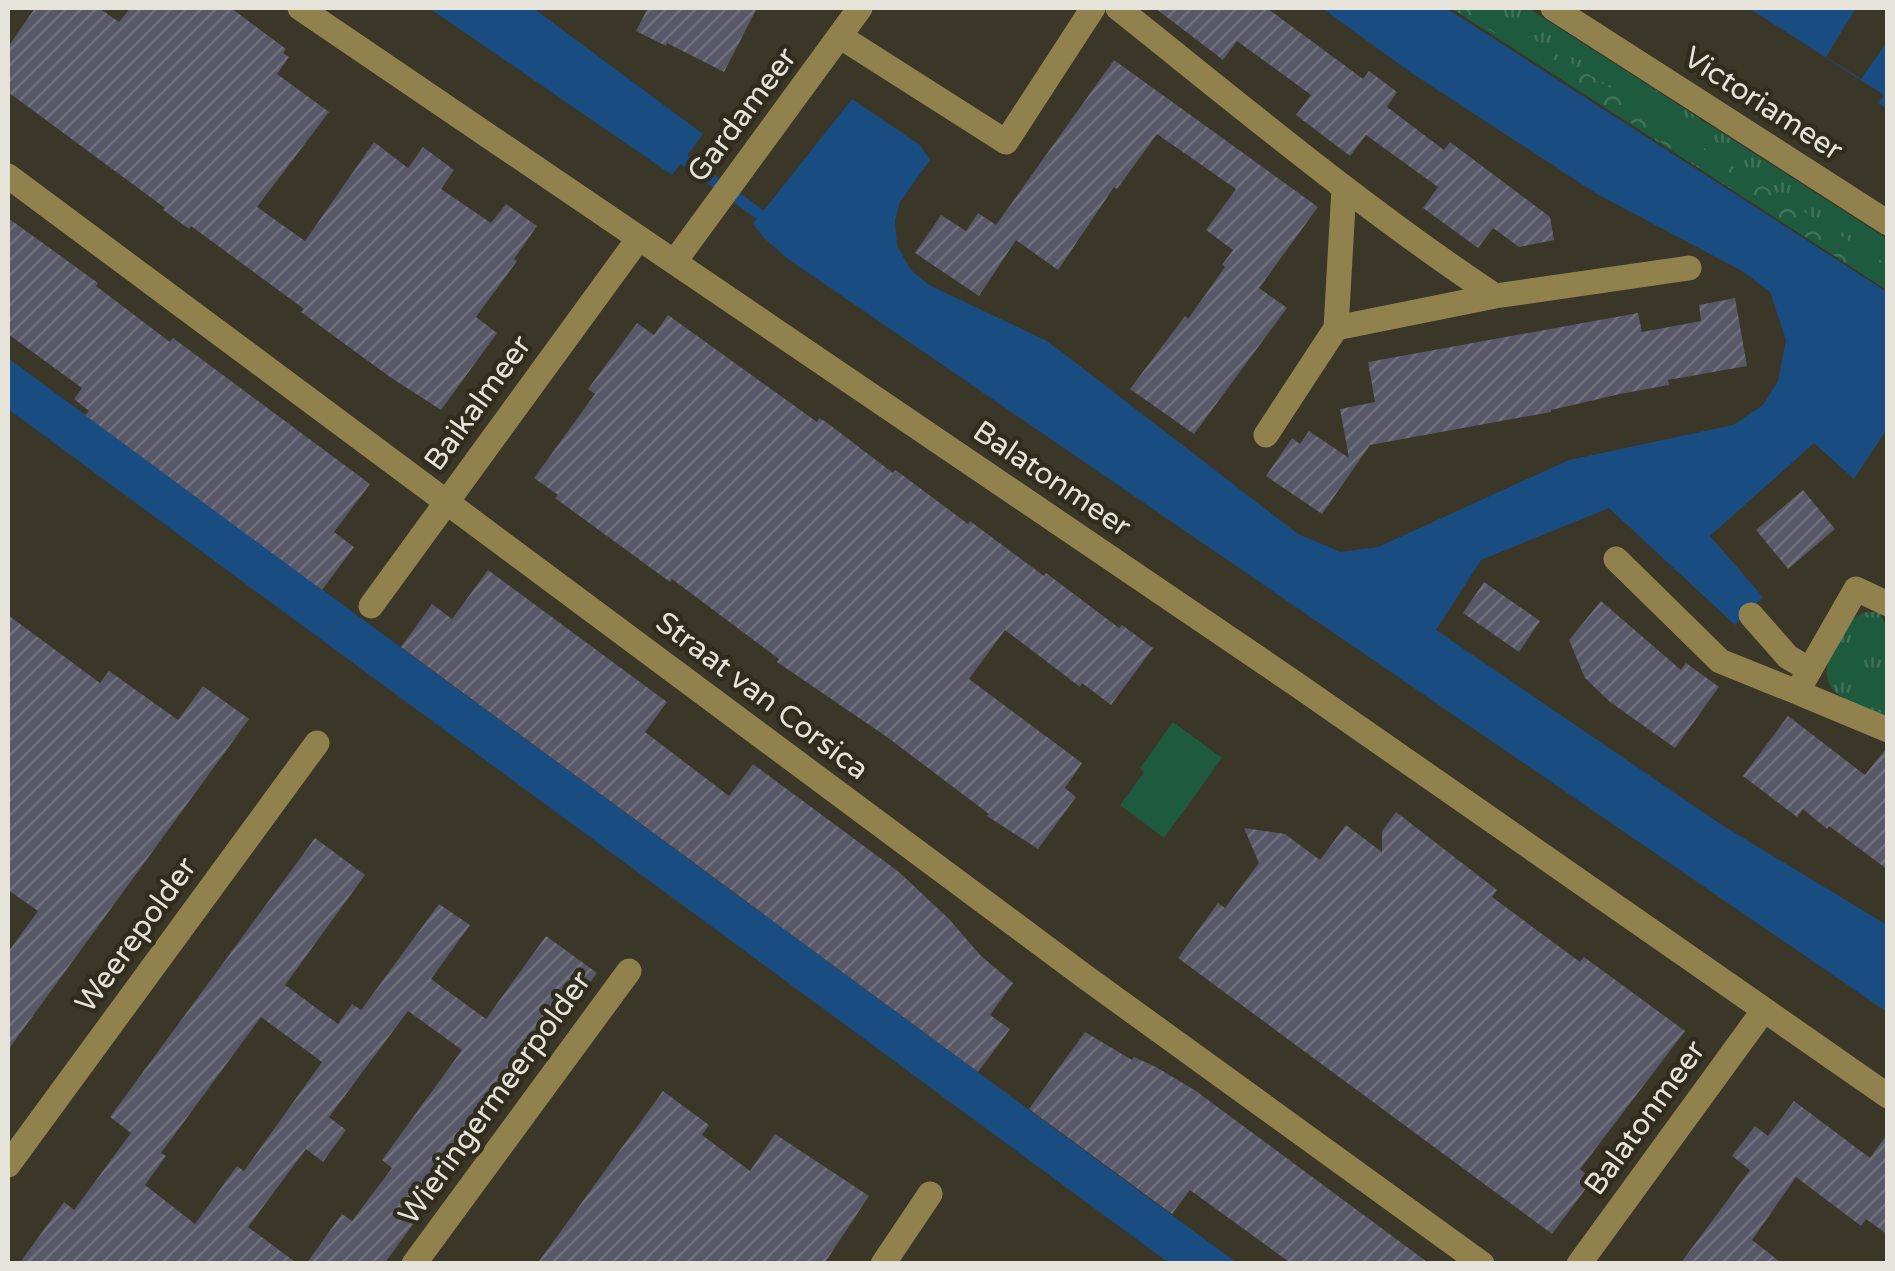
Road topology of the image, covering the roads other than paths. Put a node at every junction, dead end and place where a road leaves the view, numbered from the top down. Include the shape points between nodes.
1 (300, 8) edge
2 (860, 8) edge
3 (1094, 8) edge
4 (1118, 8) edge
5 (1554, 8) edge
6 (841, 36) junction
7 (8, 176) edge
8 (1344, 188) junction
9 (1888, 223) edge
10 (639, 238) junction
11 (674, 261) junction
12 (1689, 268) dead end
13 (1495, 296) junction
14 (1336, 328) junction
15 (1266, 435) dead end
16 (446, 502) junction
17 (1616, 558) dead end
18 (1888, 604) edge
19 (371, 606) dead end
20 (1751, 615) dead end
21 (1804, 681) junction
22 (1888, 730) edge
23 (317, 742) dead end
24 (629, 971) dead end
25 (1764, 1010) junction
26 (1888, 1096) edge
27 (8, 1165) edge
28 (930, 1194) dead end
29 (414, 1264) edge
30 (883, 1264) edge
31 (1482, 1264) edge
32 (1580, 1264) edge

1 - 10 street, Balatonmeer
2 - 6 street, Gardameer
3 - 6 street via 1006,142
4 - 8 street
5 - 9 street, Victoriameer
6 - 11 street, Gardameer
7 - 16 street, Straat van Corsica
8 - 13 street
8 - 14 street
10 - 11 street, Balatonmeer
10 - 16 street, Baikalmeer
11 - 25 street, Balatonmeer
12 - 13 street
13 - 14 street
14 - 15 street
16 - 19 street, Baikalmeer
16 - 31 street, Straat van Corsica
17 - 21 street via 1720,662
18 - 21 street via 1856,589
20 - 21 street
21 - 22 street
23 - 27 street, Weerepolder
24 - 29 street, Wieringermeerpolder
25 - 26 street, Balatonmeer
25 - 32 street, Balatonmeer
28 - 30 street

